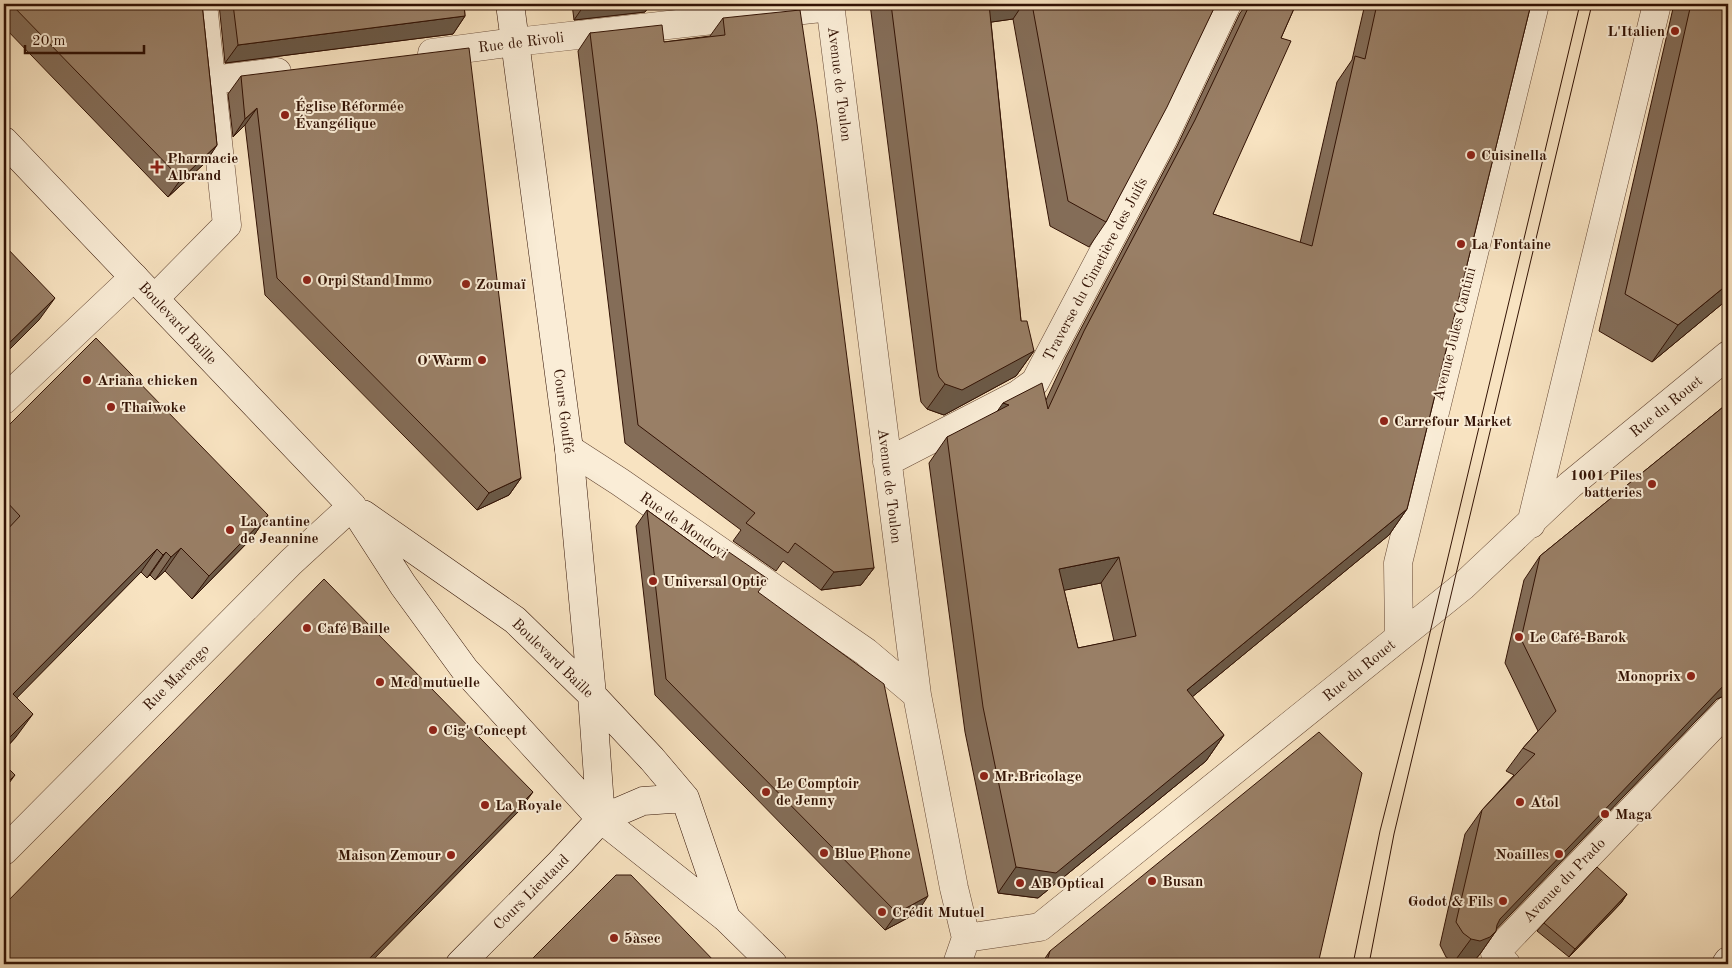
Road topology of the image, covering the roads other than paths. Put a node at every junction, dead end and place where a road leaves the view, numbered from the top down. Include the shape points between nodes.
1 (203, 4) edge
2 (510, 4) edge
3 (1226, 4) edge
4 (1535, 4) edge
5 (1657, 4) edge
6 (830, 6) edge
7 (515, 42) junction
8 (406, 56) edge
9 (298, 70) edge
10 (212, 80) junction
11 (4, 141) edge
12 (134, 277) junction
13 (155, 298) junction
14 (1728, 355) edge
15 (4, 400) edge
16 (569, 449) junction
17 (887, 462) junction
18 (352, 506) junction
19 (1531, 524) junction
20 (1399, 637) junction
21 (592, 695) junction
22 (917, 695) junction
23 (1728, 710) edge
24 (685, 798) junction
25 (601, 820) junction
26 (4, 851) edge
27 (726, 918) junction
28 (966, 938) junction
29 (1728, 962) edge
30 (460, 964) edge
31 (772, 964) edge
32 (957, 964) edge
33 (1506, 964) edge
34 (1726, 964) edge

1 - 10 street
2 - 7 street, Cours Gouffé
3 - 17 street, Traverse du Cimetière des Juifs via 1163,139 1035,382 1017,395
4 - 20 street, Avenue Jules Cantini via 1398,563
5 - 19 street
6 - 7 street, Rue de Rivoli
6 - 17 street, Avenue de Toulon
7 - 8 street, Rue de Rivoli
7 - 16 street, Cours Gouffé
9 - 10 street
10 - 13 street via 226,225
11 - 12 street, Boulevard Baille
12 - 13 street, Boulevard Baille
12 - 15 street
13 - 18 street, Boulevard Baille
14 - 19 street, Rue du Rouet via 1570,485
16 - 21 street, Cours Gouffé
16 - 22 street, Rue de Mondovi via 866,652
17 - 22 street, Avenue de Toulon
18 - 21 street, Boulevard Baille via 515,620
18 - 25 street, Boulevard Baille via 403,585 465,670
18 - 26 street, Rue Marengo via 291,562
19 - 20 street, Rue du Rouet via 1463,586
20 - 28 street, Rue du Rouet via 1040,927
21 - 24 street, Boulevard Baille
21 - 25 street, Cours Gouffé
22 - 28 street, Avenue de Toulon
23 - 33 street, Avenue du Prado via 1495,952
24 - 25 street via 643,801
24 - 27 street, Boulevard Baille
25 - 27 street, Boulevard Baille
25 - 30 street, Cours Lieutaud
27 - 31 street, Boulevard Baille
28 - 32 street
29 - 34 street

